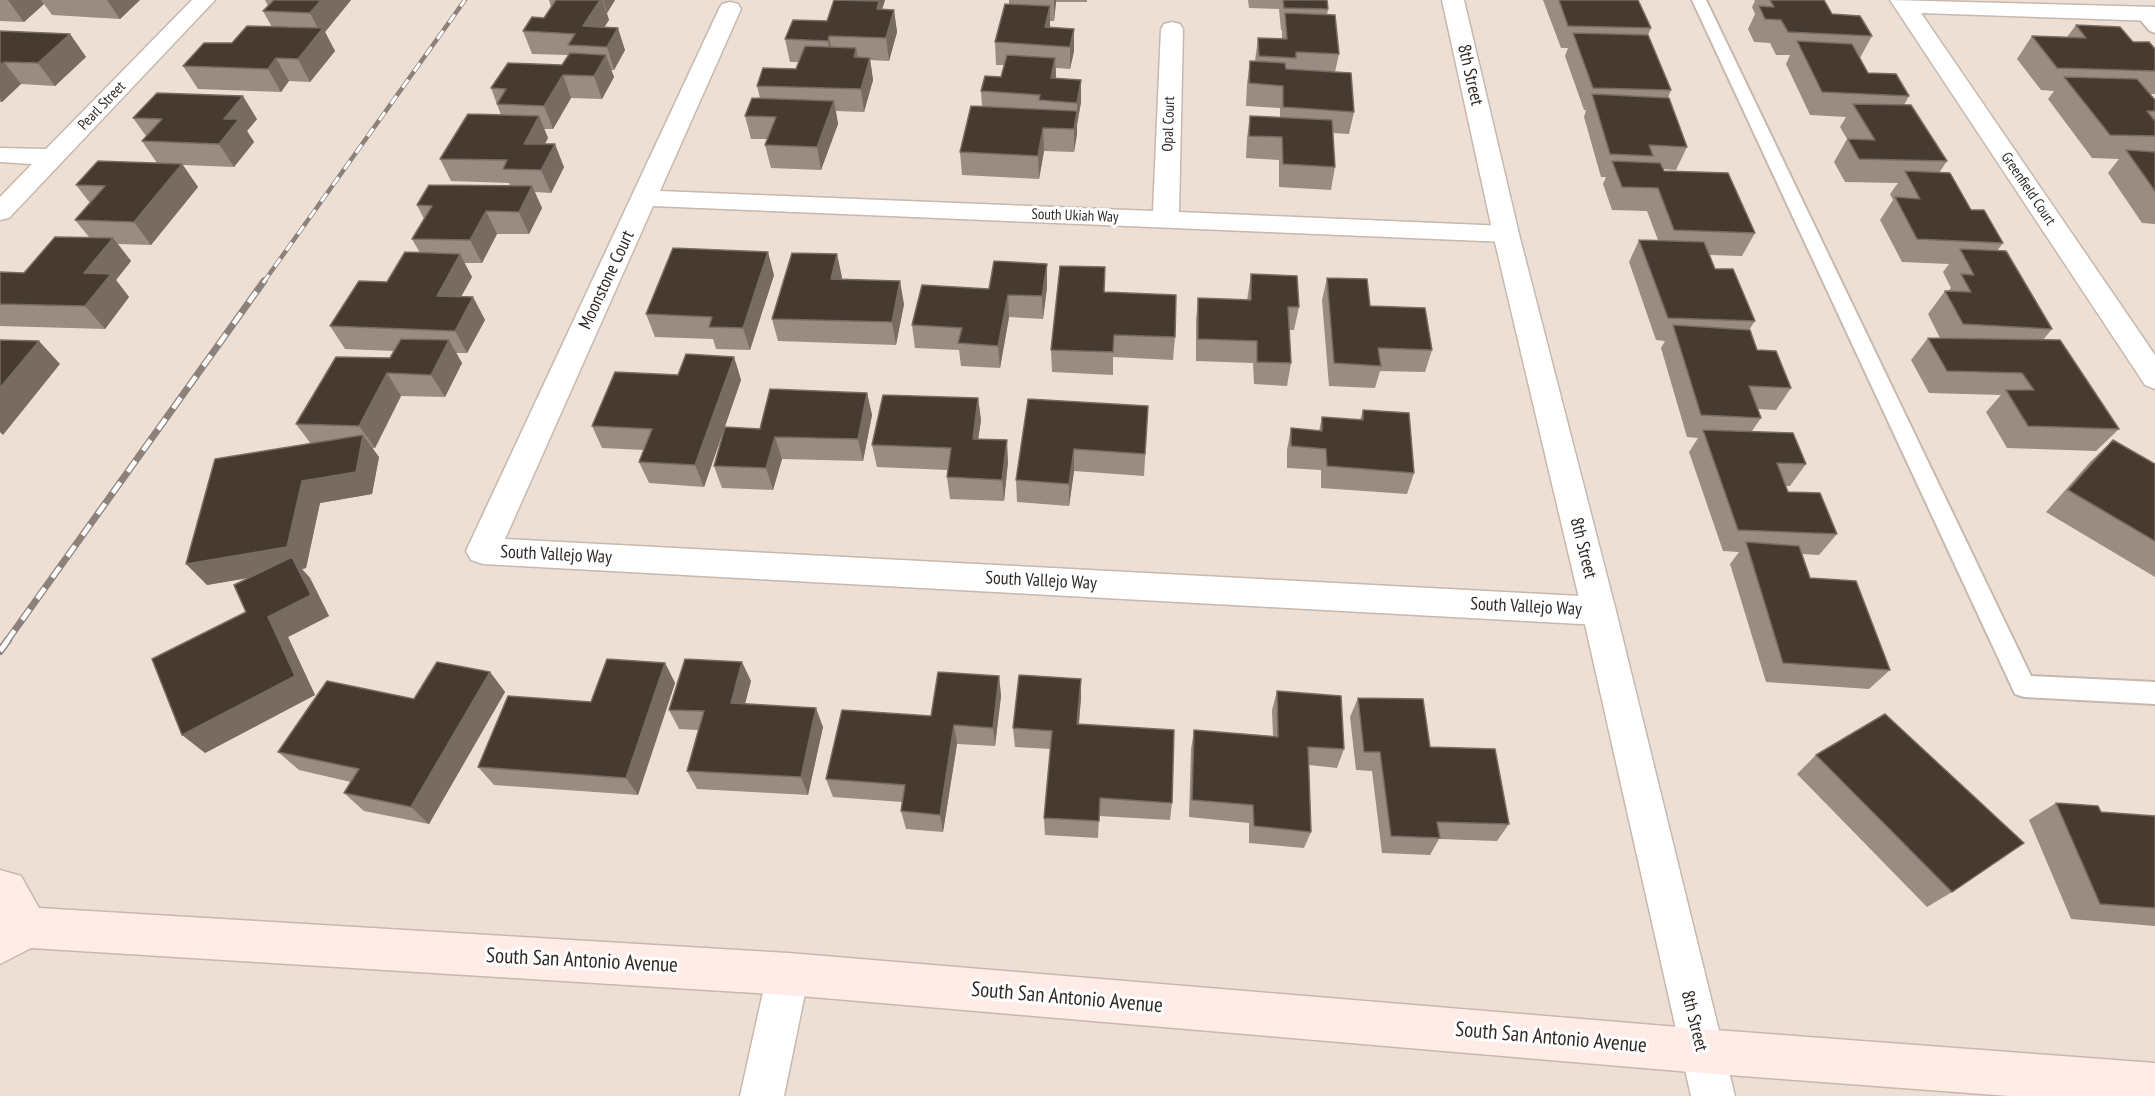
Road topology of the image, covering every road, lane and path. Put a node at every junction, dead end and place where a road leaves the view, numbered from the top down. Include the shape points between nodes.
1 (204, 0) edge
2 (1453, 0) edge
3 (1699, 0) edge
4 (1903, 3) edge
5 (730, 9) dead end
6 (2151, 19) edge
7 (1172, 29) dead end
8 (0, 155) edge
9 (52, 156) junction
10 (644, 198) junction
11 (0, 212) edge
12 (1166, 220) junction
13 (1506, 234) junction
14 (2155, 378) edge
15 (483, 551) joint
16 (1599, 611) junction
17 (2155, 693) edge
18 (0, 889) edge
19 (14, 935) edge
20 (788, 974) junction
21 (1702, 1051) junction
22 (2155, 1085) edge
23 (762, 1096) edge
24 (1713, 1096) edge

1 - 9 street, Pearl Street
2 - 13 street, 8th Street
3 - 17 lane via 2024,686
4 - 6 street
4 - 14 street, Greenfield Court
5 - 10 street, Moonstone Court
7 - 12 street, Opal Court
8 - 9 street
9 - 11 street, Pearl Street
10 - 12 street, South Ukiah Way
10 - 15 street, Moonstone Court
12 - 13 street, South Ukiah Way
13 - 16 street, 8th Street
15 - 16 street, South Vallejo Way
16 - 21 street, 8th Street
18 - 19 main road, South San Antonio Avenue via 7,890
19 - 20 main road, South San Antonio Avenue
20 - 21 main road, South San Antonio Avenue
20 - 23 street
21 - 22 main road, South San Antonio Avenue
21 - 24 street, 8th Street

